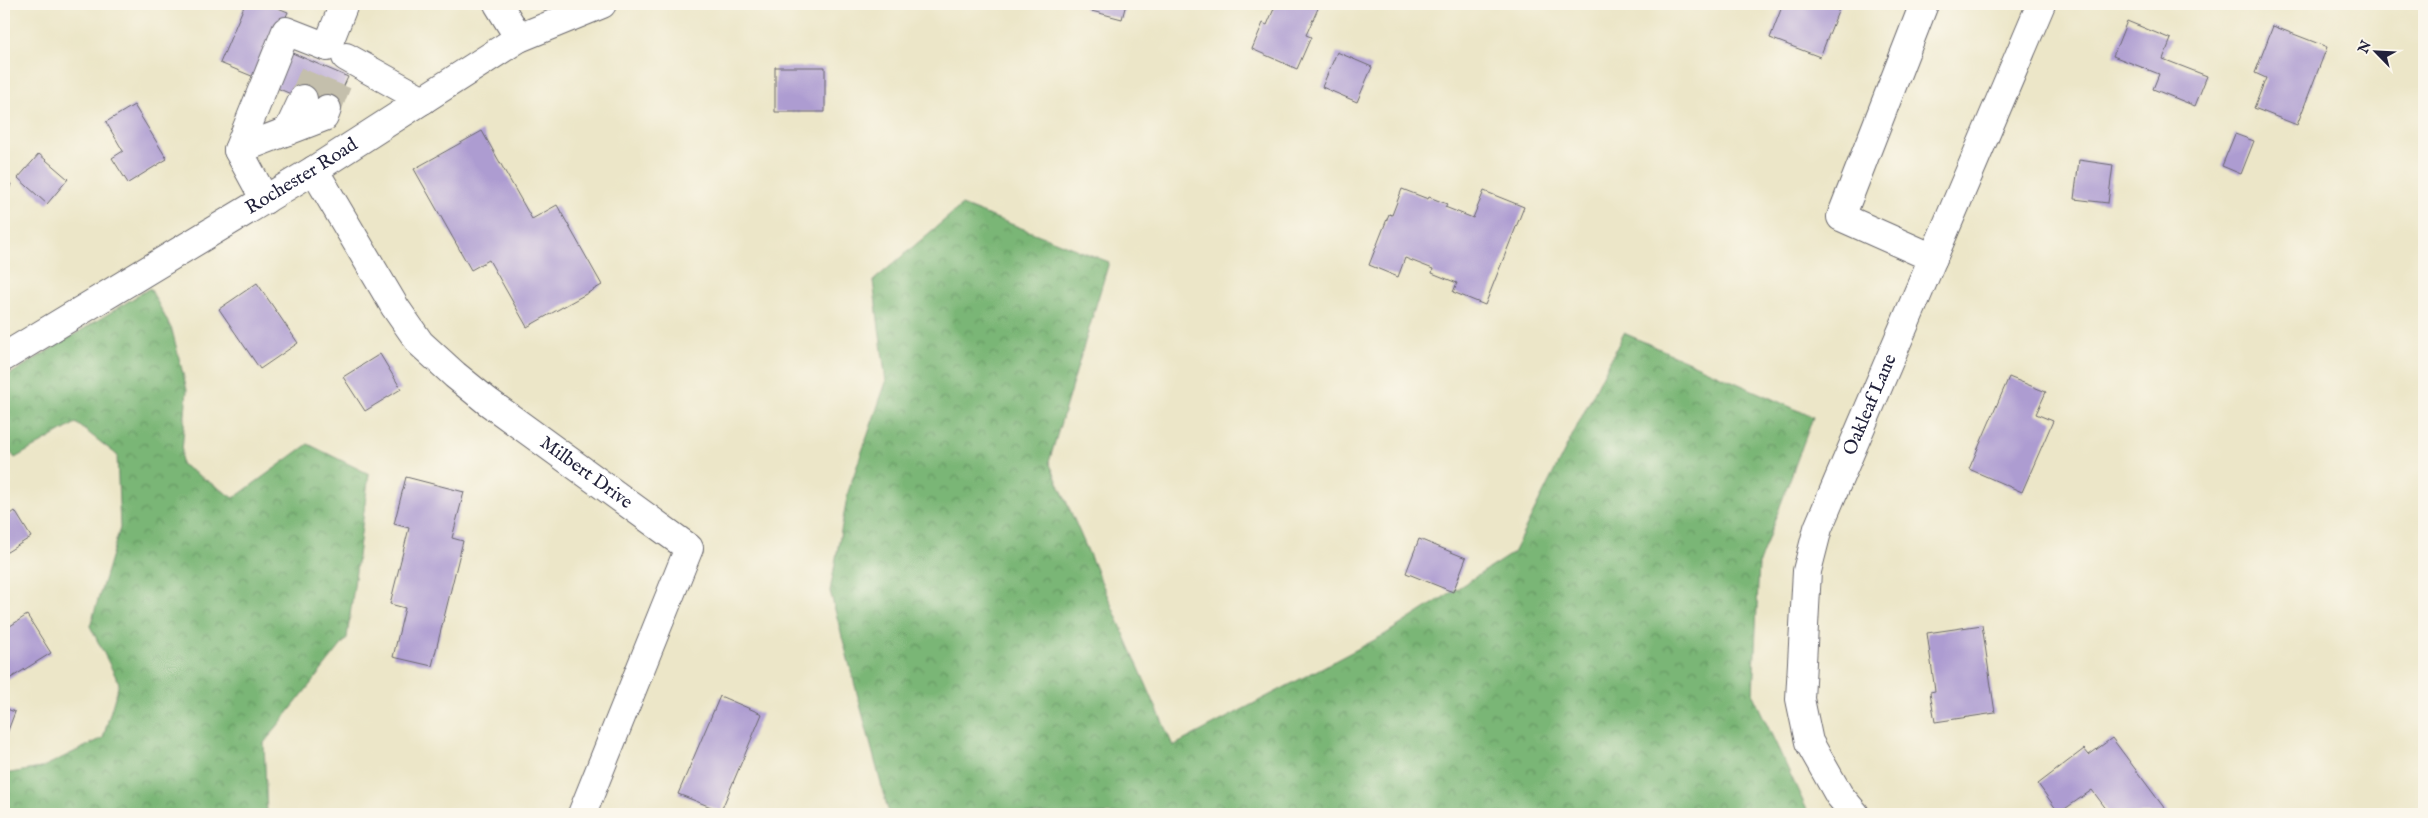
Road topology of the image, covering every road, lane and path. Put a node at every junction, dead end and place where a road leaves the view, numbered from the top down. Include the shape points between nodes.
1 (344, 4) edge
2 (498, 4) edge
3 (602, 4) edge
4 (1924, 4) edge
5 (2040, 4) edge
6 (520, 38) junction
7 (333, 61) junction
8 (423, 100) junction
9 (315, 104) tunnel mouth
10 (238, 150) junction
11 (314, 170) junction
12 (265, 200) junction
13 (1933, 258) junction
14 (4, 357) edge
15 (582, 814) edge
16 (1855, 814) edge

1 - 7 street
2 - 6 street
3 - 6 street, Rochester Road
4 - 13 street via 1840,217
5 - 13 street, Oakleaf Lane
6 - 8 street, Rochester Road
7 - 8 street
7 - 10 street via 286,31
8 - 11 street, Rochester Road
9 - 10 street via 324,117
10 - 12 street
11 - 12 street, Rochester Road
11 - 15 street, Milbert Drive via 395,307 420,343 486,401 689,548
12 - 14 street, Rochester Road
13 - 16 street, Oakleaf Lane via 1818,528 1807,571 1800,699 1809,742

